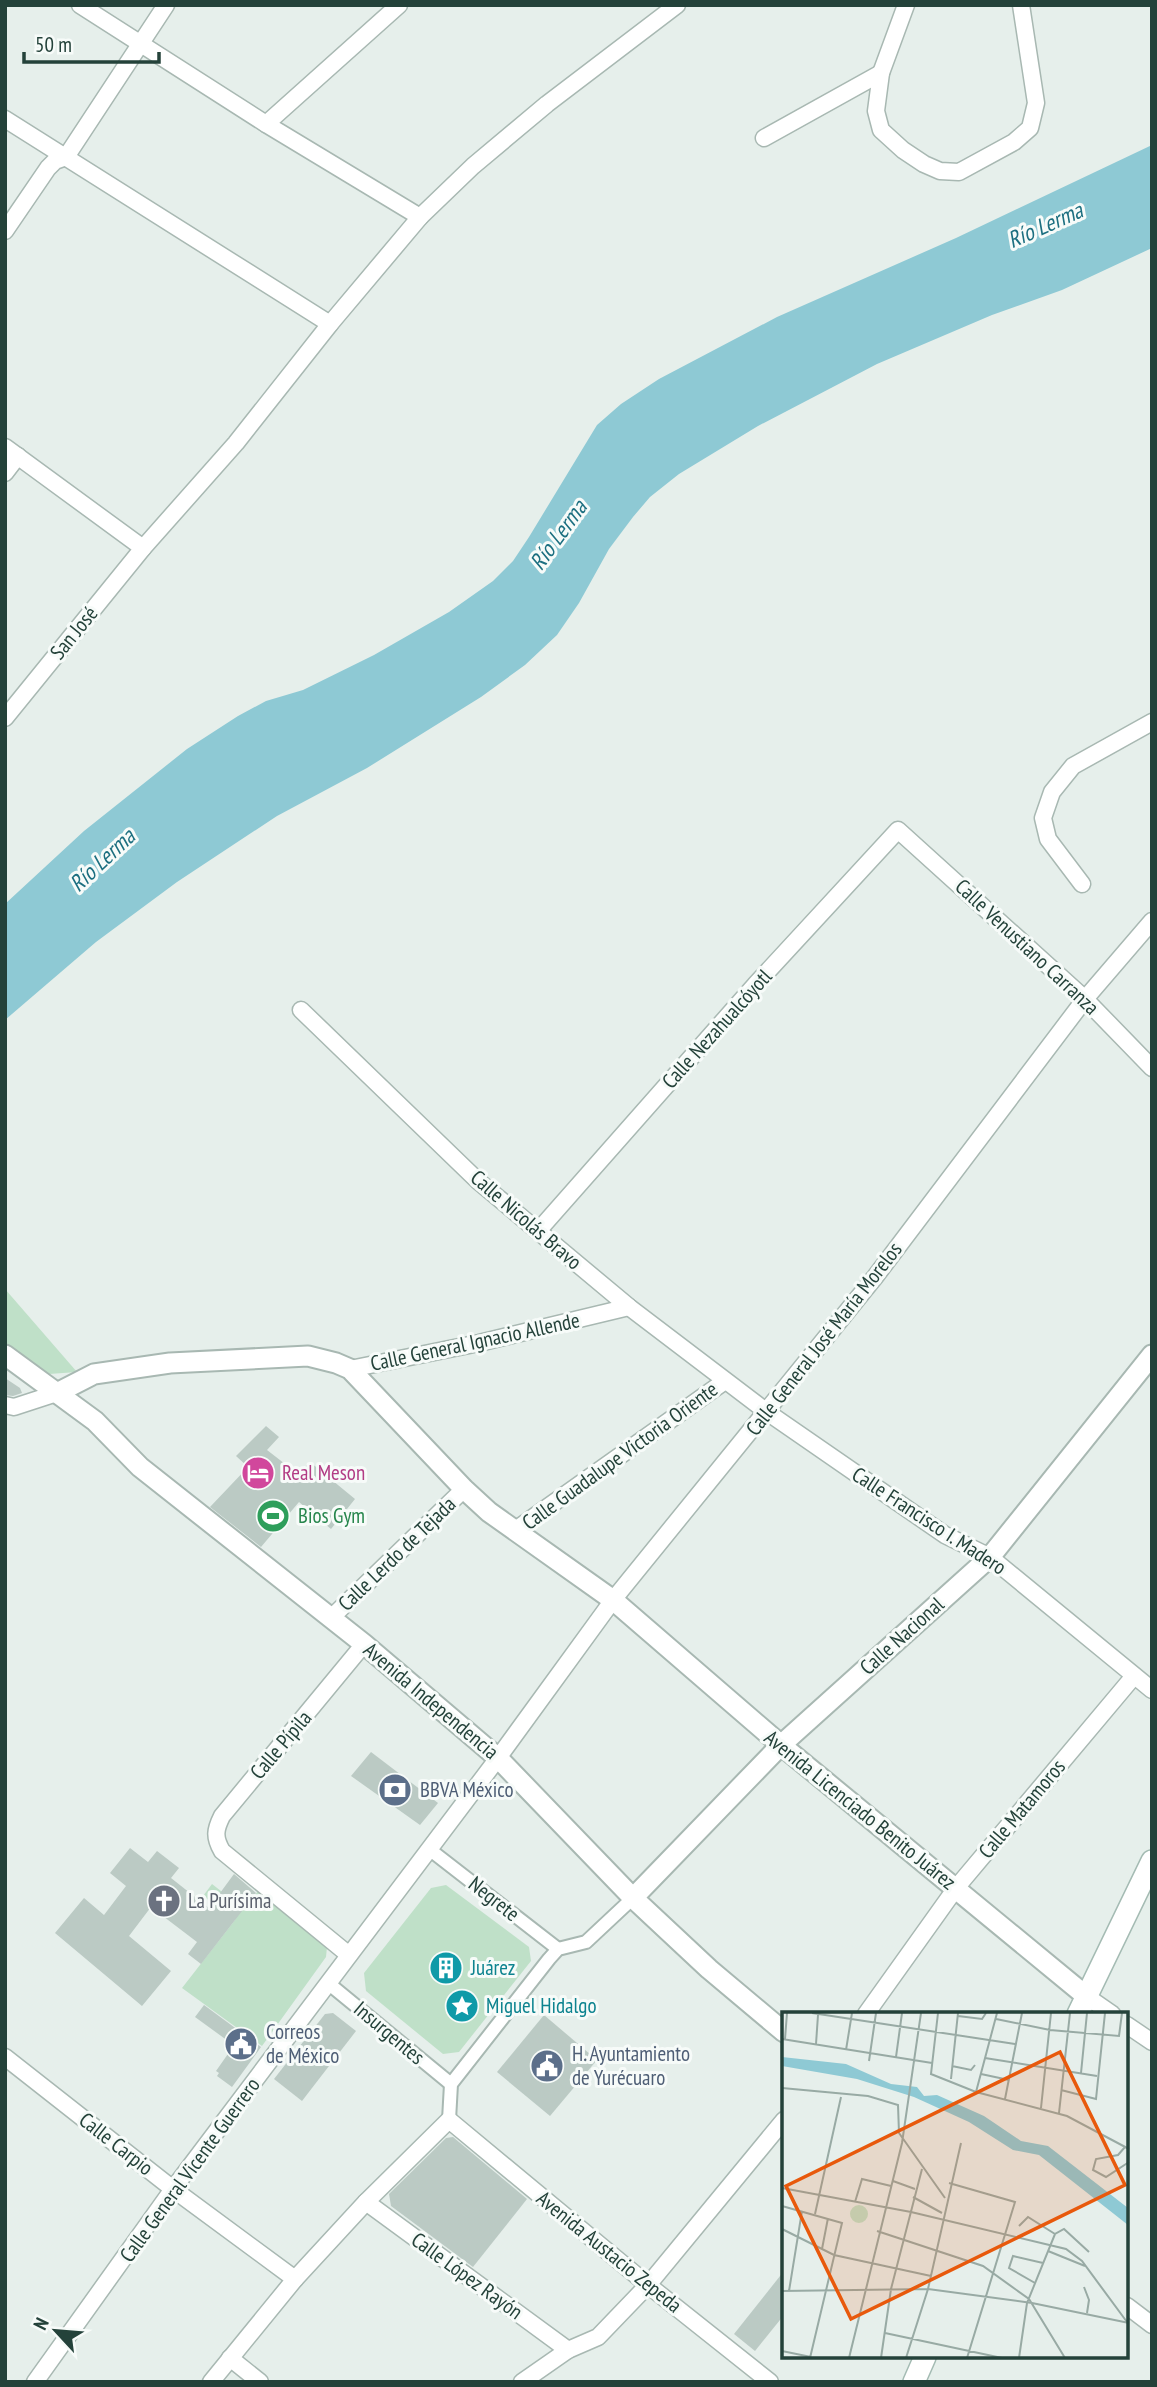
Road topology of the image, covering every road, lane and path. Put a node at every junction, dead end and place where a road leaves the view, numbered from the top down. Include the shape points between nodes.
1 (80, 5) edge
2 (166, 5) edge
3 (400, 5) edge
4 (677, 5) edge
5 (906, 5) edge
6 (1021, 5) edge
7 (141, 45) junction
8 (881, 73) junction
9 (5, 119) edge
10 (266, 124) junction
11 (764, 138) dead end
12 (66, 157) junction
13 (420, 217) junction
14 (5, 231) edge
15 (330, 324) junction
16 (12, 452) edge
17 (5, 472) edge
18 (143, 548) junction
19 (5, 718) edge
20 (1152, 722) edge
21 (898, 830) joint
22 (1082, 884) dead end
23 (1152, 921) edge
24 (1085, 999) junction
25 (301, 1010) dead end
26 (1152, 1068) edge
27 (538, 1231) junction
28 (629, 1307) junction
29 (5, 1355) edge
30 (1152, 1355) edge
31 (350, 1369) junction
32 (725, 1381) junction
33 (57, 1393) junction
34 (5, 1405) edge
35 (767, 1412) junction
36 (464, 1489) junction
37 (514, 1531) junction
38 (990, 1557) junction
39 (613, 1600) junction
40 (331, 1618) junction
41 (364, 1644) junction
42 (1134, 1676) junction
43 (1152, 1690) edge
44 (781, 1745) junction
45 (498, 1758) junction
46 (429, 1849) junction
47 (1152, 1861) edge
48 (956, 1888) junction
49 (633, 1898) junction
50 (558, 1948) junction
51 (349, 1955) junction
52 (328, 1983) junction
53 (1082, 2005) edge
54 (867, 2012) edge
55 (1105, 2012) edge
56 (1129, 2026) edge
57 (782, 2030) edge
58 (1152, 2042) edge
59 (5, 2057) edge
60 (450, 2084) junction
61 (449, 2120) junction
62 (782, 2122) edge
63 (173, 2189) junction
64 (366, 2202) junction
65 (295, 2279) junction
66 (648, 2285) junction
67 (1129, 2308) edge
68 (1152, 2325) edge
69 (568, 2350) junction
70 (230, 2358) junction
71 (924, 2359) edge
72 (35, 2382) edge
73 (211, 2382) edge
74 (260, 2382) edge
75 (522, 2382) edge
76 (770, 2382) edge
77 (914, 2382) edge

1 - 7 street
2 - 7 street
3 - 10 street
4 - 13 street, San José via 547,104
5 - 8 street
6 - 8 street via 1036,103 1030,128 959,172 924,164 881,130 876,111
7 - 10 street
7 - 12 street
8 - 11 street
9 - 12 street
10 - 13 street
12 - 14 street via 48,168
12 - 15 street
13 - 15 street, San José
15 - 18 street, San José via 236,443
16 - 17 street
16 - 18 street
18 - 19 street, San José
20 - 22 street via 1073,766 1052,792 1043,818 1048,839
21 - 24 street, Calle Venustiano Carranza
21 - 27 street, Calle Nezahualcóyotl
23 - 24 street, Calle General José María Morelos
24 - 26 street, Calle Venustiano Carranza
24 - 35 street, Calle General José María Morelos
25 - 27 street, Calle Nicolás Bravo via 478,1181
27 - 28 street, Calle Nicolás Bravo
28 - 31 street, Calle General Ignacio Allende
28 - 32 street, Calle Nicolás Bravo
29 - 33 street
30 - 38 street, Calle Nacional
31 - 33 street, Calle General Ignacio Allende via 307,1356 170,1363 94,1374
31 - 36 street, Avenida Licenciado Benito Juárez
32 - 35 street, Calle Nicolás Bravo
32 - 37 street, Calle Guadalupe Victoria Oriente
33 - 34 street via 14,1407
33 - 40 street, Avenida Independencia via 95,1421 182,1502
35 - 38 street, Calle Francisco I. Madero via 945,1535
35 - 39 street, Calle General José María Morelos
36 - 37 street, Avenida Licenciado Benito Juárez
36 - 40 street, Calle Lerdo de Tejada
37 - 39 street, Avenida Licenciado Benito Juárez
38 - 42 street, Calle Francisco I. Madero
38 - 44 street, Calle Nacional
39 - 44 street, Avenida Licenciado Benito Juárez
39 - 45 street, Calle General José María Morelos
40 - 41 street, Avenida Independencia
41 - 45 street, Avenida Independencia
41 - 51 street, Calle Pípila via 215,1829 222,1851
42 - 43 street, Calle Francisco I. Madero
42 - 48 street, Calle Matamoros
44 - 48 street, Avenida Licenciado Benito Juárez
44 - 49 street, Calle Nacional
45 - 46 street, Calle General Vicente Guerrero
45 - 49 street, Avenida Independencia
46 - 50 street, Negrete
46 - 51 street, Calle General Vicente Guerrero
47 - 53 main road
48 - 53 street, Avenida Licenciado Benito Juárez
48 - 54 street, Calle Matamoros
49 - 50 street via 586,1942
49 - 57 street, Avenida Independencia
50 - 60 street
51 - 52 street, Calle General Vicente Guerrero
52 - 60 street, Insurgentes
52 - 63 street, Calle General Vicente Guerrero
53 - 55 street, Avenida Licenciado Benito Juárez
56 - 58 street
59 - 63 street, Calle Carpio
60 - 61 street
61 - 64 street
61 - 66 street, Avenida Austacio Zepeda
62 - 66 street
63 - 65 street, Calle Carpio
63 - 72 street, Calle General Vicente Guerrero
64 - 65 street
64 - 69 street, Calle López Rayón
65 - 70 street
66 - 69 street via 598,2337
66 - 76 street, Avenida Austacio Zepeda
67 - 68 street
69 - 75 street
70 - 73 street
70 - 74 street
71 - 77 main road

